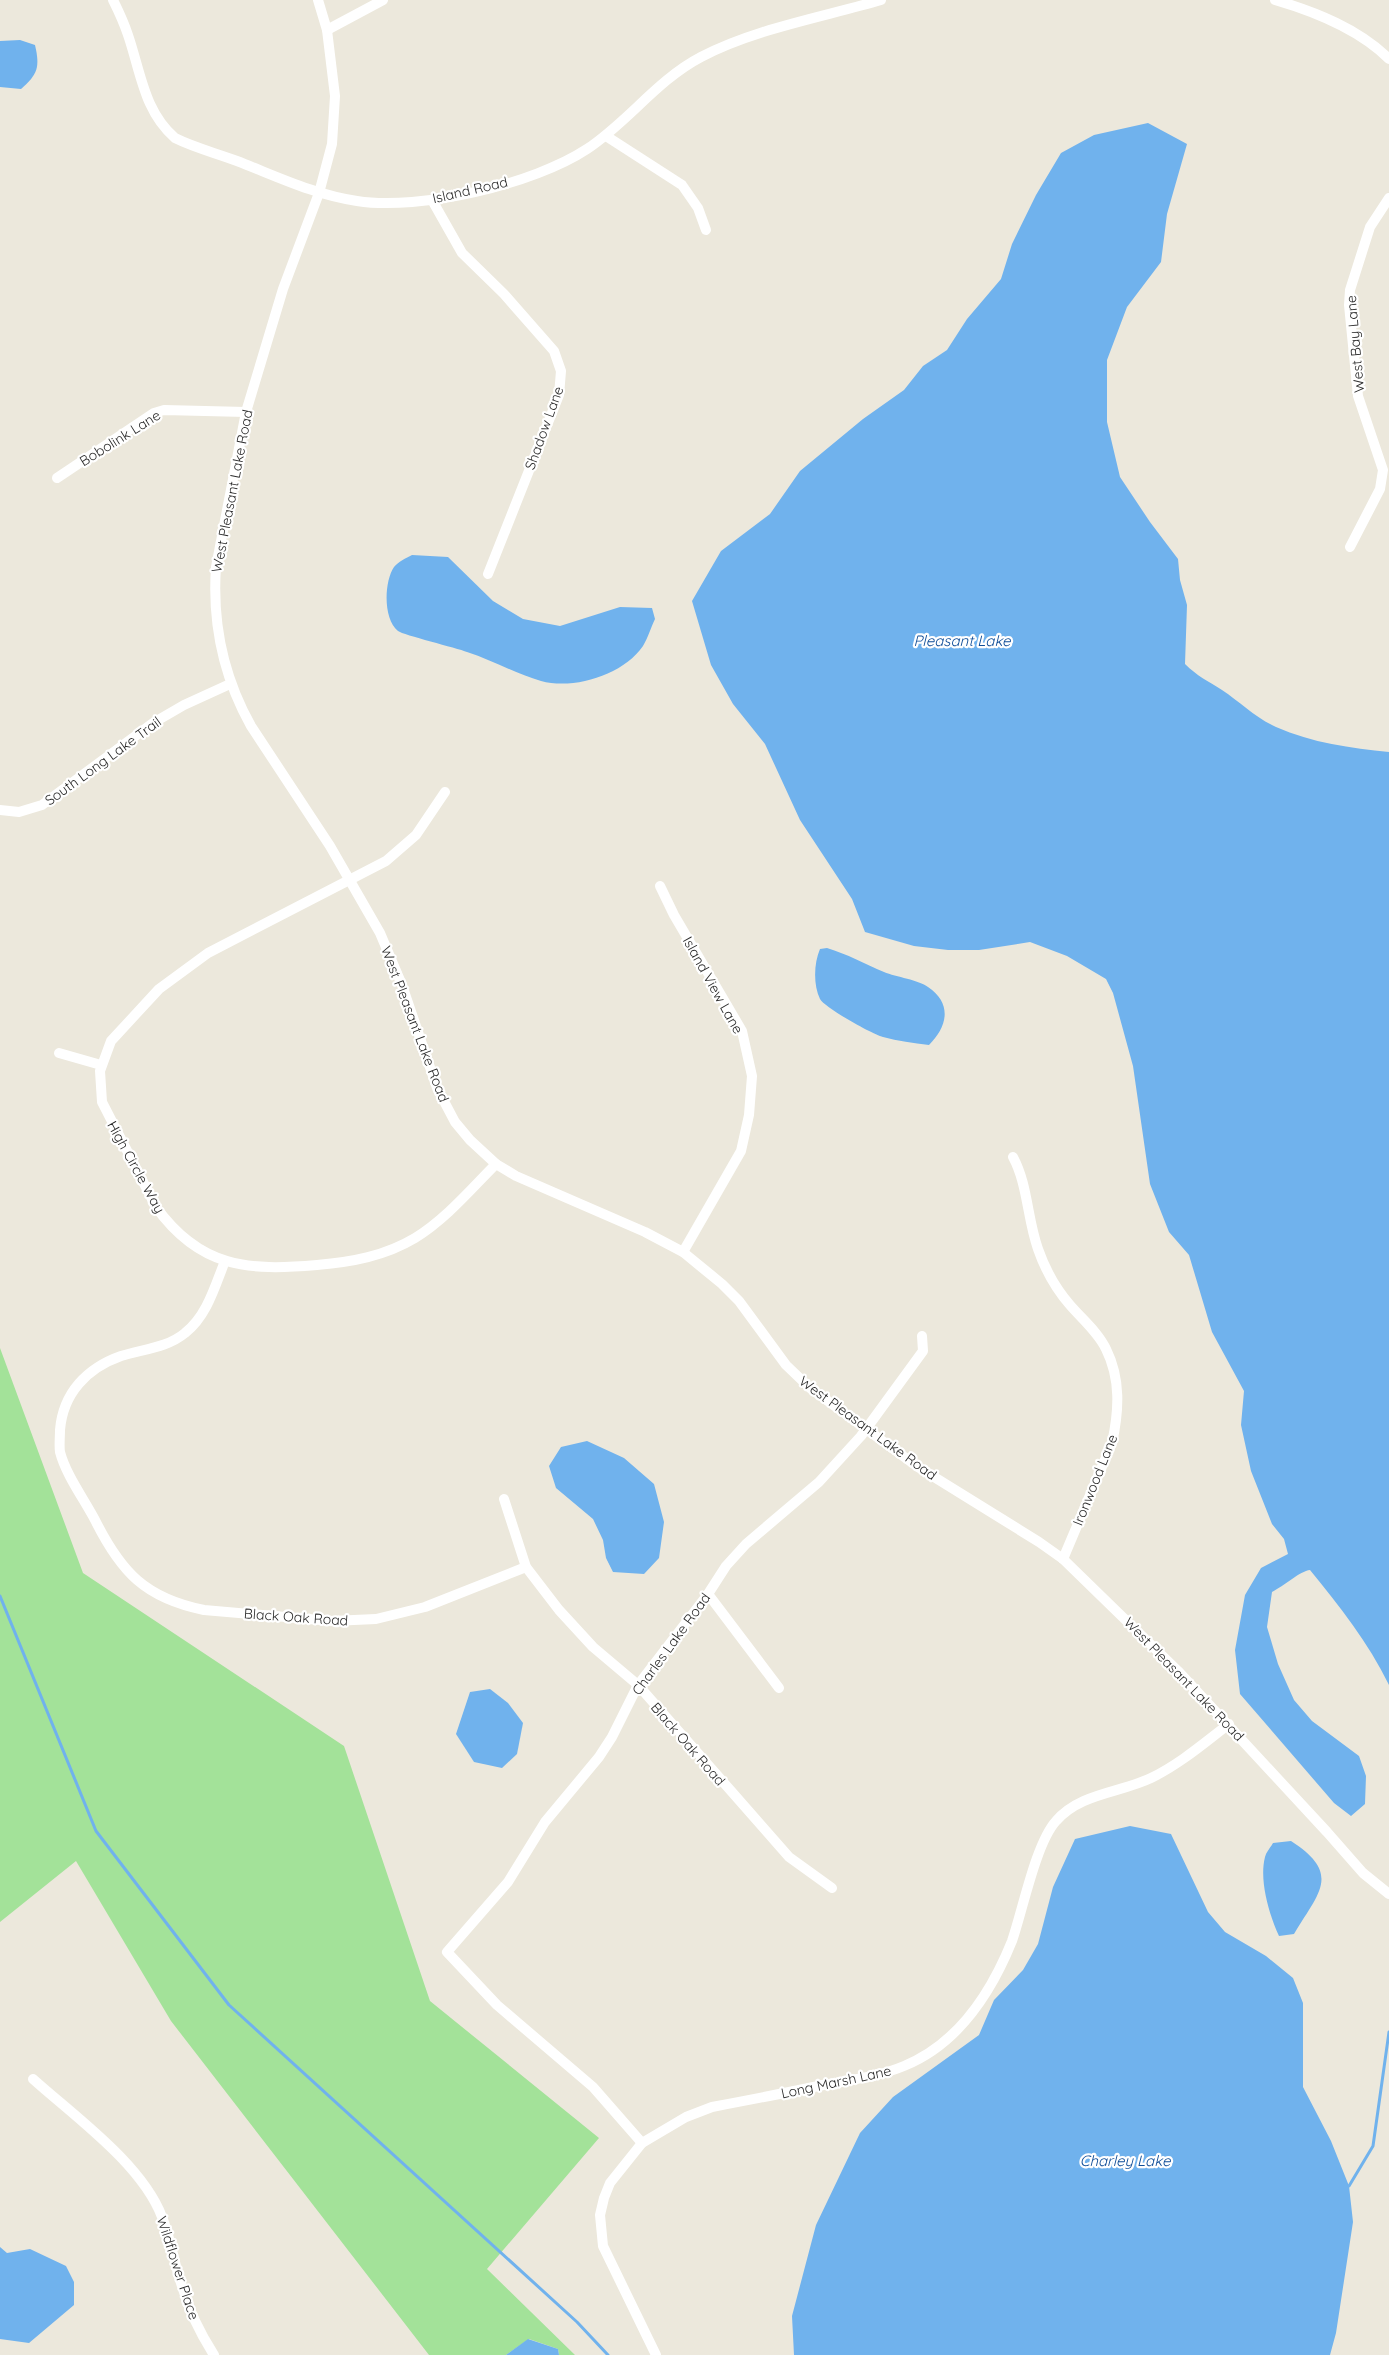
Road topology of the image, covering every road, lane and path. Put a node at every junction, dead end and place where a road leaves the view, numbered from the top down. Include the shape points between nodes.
1 (113, 0) edge
2 (318, 0) edge
3 (383, 0) edge
4 (881, 0) edge
5 (1275, 0) edge
6 (327, 30) junction
7 (1389, 59) edge
8 (606, 136) junction
9 (319, 193) junction
10 (1389, 198) edge
11 (432, 200) junction
12 (706, 230) dead end
13 (246, 412) junction
14 (57, 478) dead end
15 (1350, 547) dead end
16 (488, 574) dead end
17 (230, 684) junction
18 (445, 792) dead end
19 (0, 810) edge
20 (351, 880) junction
21 (660, 886) dead end
22 (59, 1053) dead end
23 (101, 1065) junction
24 (1013, 1157) dead end
25 (496, 1164) junction
26 (682, 1252) junction
27 (226, 1261) junction
28 (922, 1336) dead end
29 (866, 1430) junction
30 (504, 1499) dead end
31 (1063, 1559) junction
32 (526, 1567) junction
33 (708, 1594) junction
34 (638, 1685) junction
35 (779, 1688) dead end
36 (1229, 1724) junction
37 (832, 1888) dead end
38 (1389, 1894) edge
39 (33, 2079) dead end
40 (642, 2143) junction
41 (214, 2355) edge
42 (656, 2355) edge

1 - 9 street, Island Road via 128,35 148,103 164,128 189,145
2 - 6 street, West Pleasant Lake Road
3 - 6 street
4 - 8 street, Island Road via 746,38 706,54 664,82
5 - 7 street via 1305,9 1367,39
6 - 9 street, West Pleasant Lake Road via 335,115 332,144
8 - 11 street, Island Road via 584,150 525,177
8 - 12 street via 682,185 698,208
9 - 11 street, Island Road via 384,203
9 - 13 street, West Pleasant Lake Road via 283,289
10 - 15 street, West Bay Lane via 1366,236 1350,290 1358,396 1383,470 1380,489
11 - 16 street, Shadow Lane via 462,253 547,342 561,371 559,394
13 - 14 street, Bobolink Lane via 164,410 154,413
13 - 17 street, West Pleasant Lake Road via 215,586 217,632
17 - 19 street, South Long Lake Trail via 153,723 42,805 19,812
17 - 20 street, West Pleasant Lake Road via 251,726
18 - 20 street, High Circle Way via 427,821 402,849
20 - 23 street, High Circle Way via 240,935 184,969 159,989 116,1035
20 - 25 street, West Pleasant Lake Road via 396,969 445,1105 470,1140
21 - 26 street, Island View Lane via 742,1031 752,1076 749,1114 741,1151
22 - 23 street
23 - 27 street, High Circle Way via 103,1106 156,1207 192,1244
24 - 31 street, Ironwood Lane via 1022,1173 1031,1226 1047,1270 1068,1303 1106,1349 1116,1385 1117,1422 1112,1443
25 - 26 street, West Pleasant Lake Road
25 - 27 street, High Circle Way via 436,1223 416,1237 380,1254 350,1262 278,1268 258,1268
26 - 29 street, West Pleasant Lake Road via 705,1268 739,1302 771,1347 802,1382
27 - 32 street, Black Oak Road via 202,1315 189,1330 172,1342 122,1356 94,1369 82,1378 65,1404 60,1451 109,1548 124,1568 152,1591 186,1606 350,1622 401,1615
28 - 29 street, Charles Lake Road via 923,1350
29 - 31 street, West Pleasant Lake Road
29 - 33 street, Charles Lake Road via 819,1482 746,1544 726,1566
30 - 32 street
31 - 36 street, West Pleasant Lake Road
32 - 34 street, Black Oak Road via 573,1627
33 - 34 street, Charles Lake Road
33 - 35 street
34 - 37 street, Black Oak Road via 789,1857
34 - 40 street, Charles Lake Road via 599,1757 546,1822 508,1882 447,1952 497,2005 593,2087
36 - 38 street, West Pleasant Lake Road via 1363,1873
36 - 40 street, Long Marsh Lane via 1154,1777 1088,1798 1056,1820 1047,1833 999,1969 971,2016 939,2046 890,2071 712,2108 686,2117
39 - 41 street, Wildflower Place via 124,2160 148,2191 162,2216 182,2287 199,2332
40 - 42 street via 610,2183 600,2214 601,2233 608,2259

